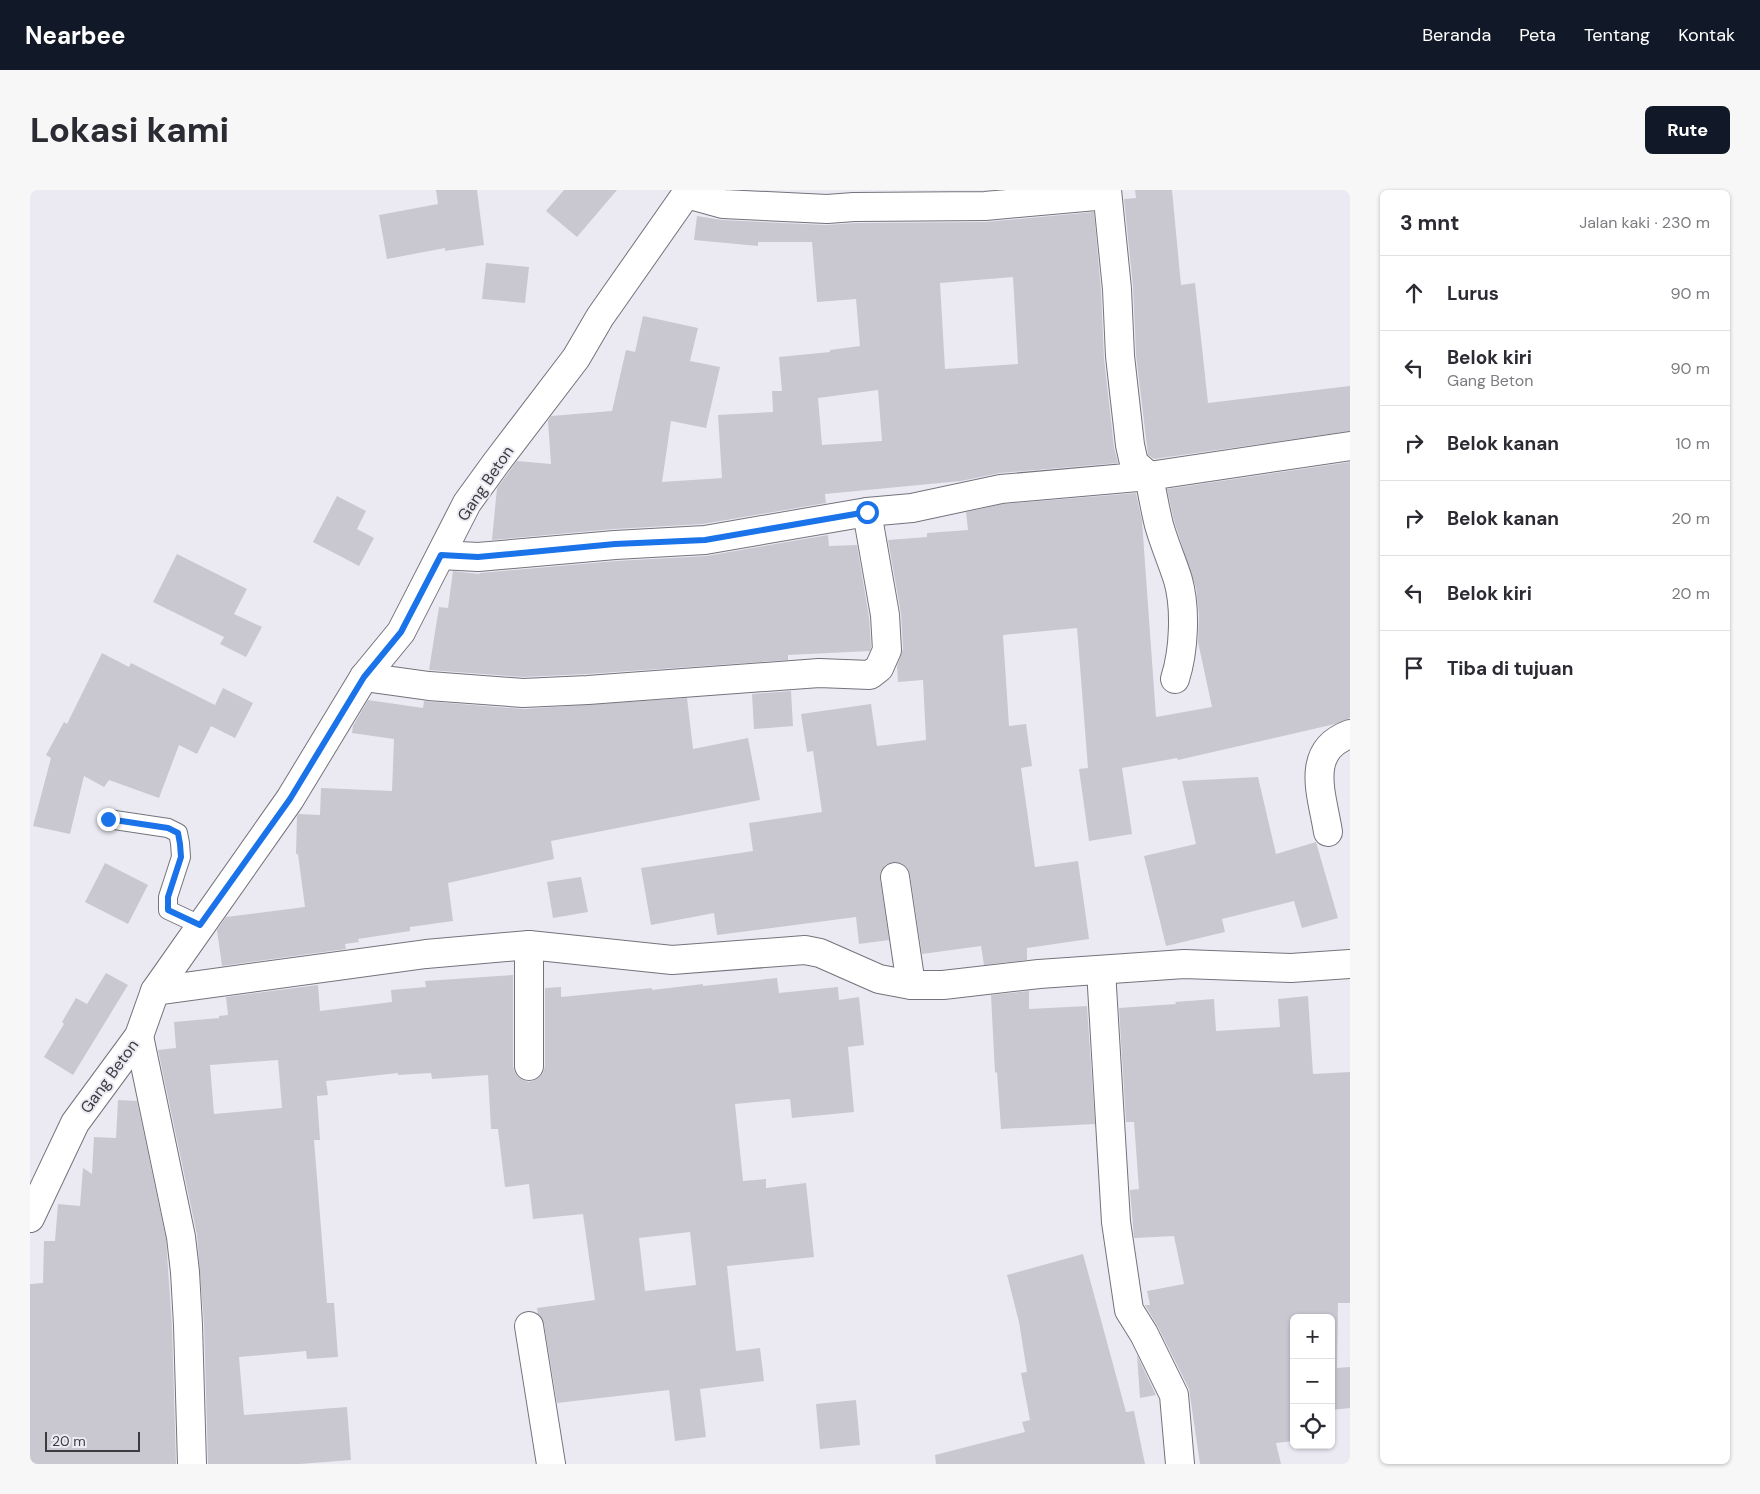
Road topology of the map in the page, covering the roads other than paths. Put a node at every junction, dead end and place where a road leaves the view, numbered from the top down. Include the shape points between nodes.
1 (688, 192) edge
2 (1107, 192) edge
3 (1350, 446) edge
4 (1149, 476) junction
5 (867, 512) junction
6 (441, 555) junction
7 (364, 677) junction
8 (1176, 680) dead end
9 (1350, 734) edge
10 (108, 819) dead end
11 (1328, 832) dead end
12 (895, 877) dead end
13 (194, 922) junction
14 (529, 945) junction
15 (1350, 964) edge
16 (1101, 970) junction
17 (911, 984) junction
18 (155, 992) junction
19 (139, 1036) junction
20 (529, 1066) dead end
21 (30, 1218) edge
22 (530, 1326) dead end
23 (192, 1464) edge
24 (551, 1464) edge
25 (1180, 1464) edge

1 - 2 street via 723,204 819,209 985,206
1 - 6 street, Gang Beton via 600,317 576,358 467,504
2 - 4 street via 1130,445 1134,463
3 - 4 street
4 - 5 street via 1000,489 912,508
4 - 8 street via 1178,582 1182,612 1182,644
5 - 6 street via 705,540 615,544 478,557
5 - 7 street via 885,615 886,650 880,668 870,675 819,673 524,693
6 - 7 street, Gang Beton via 401,632
7 - 13 street, Gang Beton via 290,799
9 - 11 street via 1338,739 1320,760
10 - 13 lane via 168,828 178,833 181,857 168,897 168,910
12 - 17 street
13 - 18 street, Gang Beton
14 - 17 street via 672,960 805,950 820,953 879,979
14 - 18 street via 426,954
14 - 20 street
15 - 16 street via 1291,968 1184,964
16 - 17 street via 943,985
16 - 25 street via 1116,1222 1129,1310 1174,1395
18 - 19 street, Gang Beton
19 - 21 street, Gang Beton via 75,1123
19 - 23 street via 182,1246
22 - 24 street

